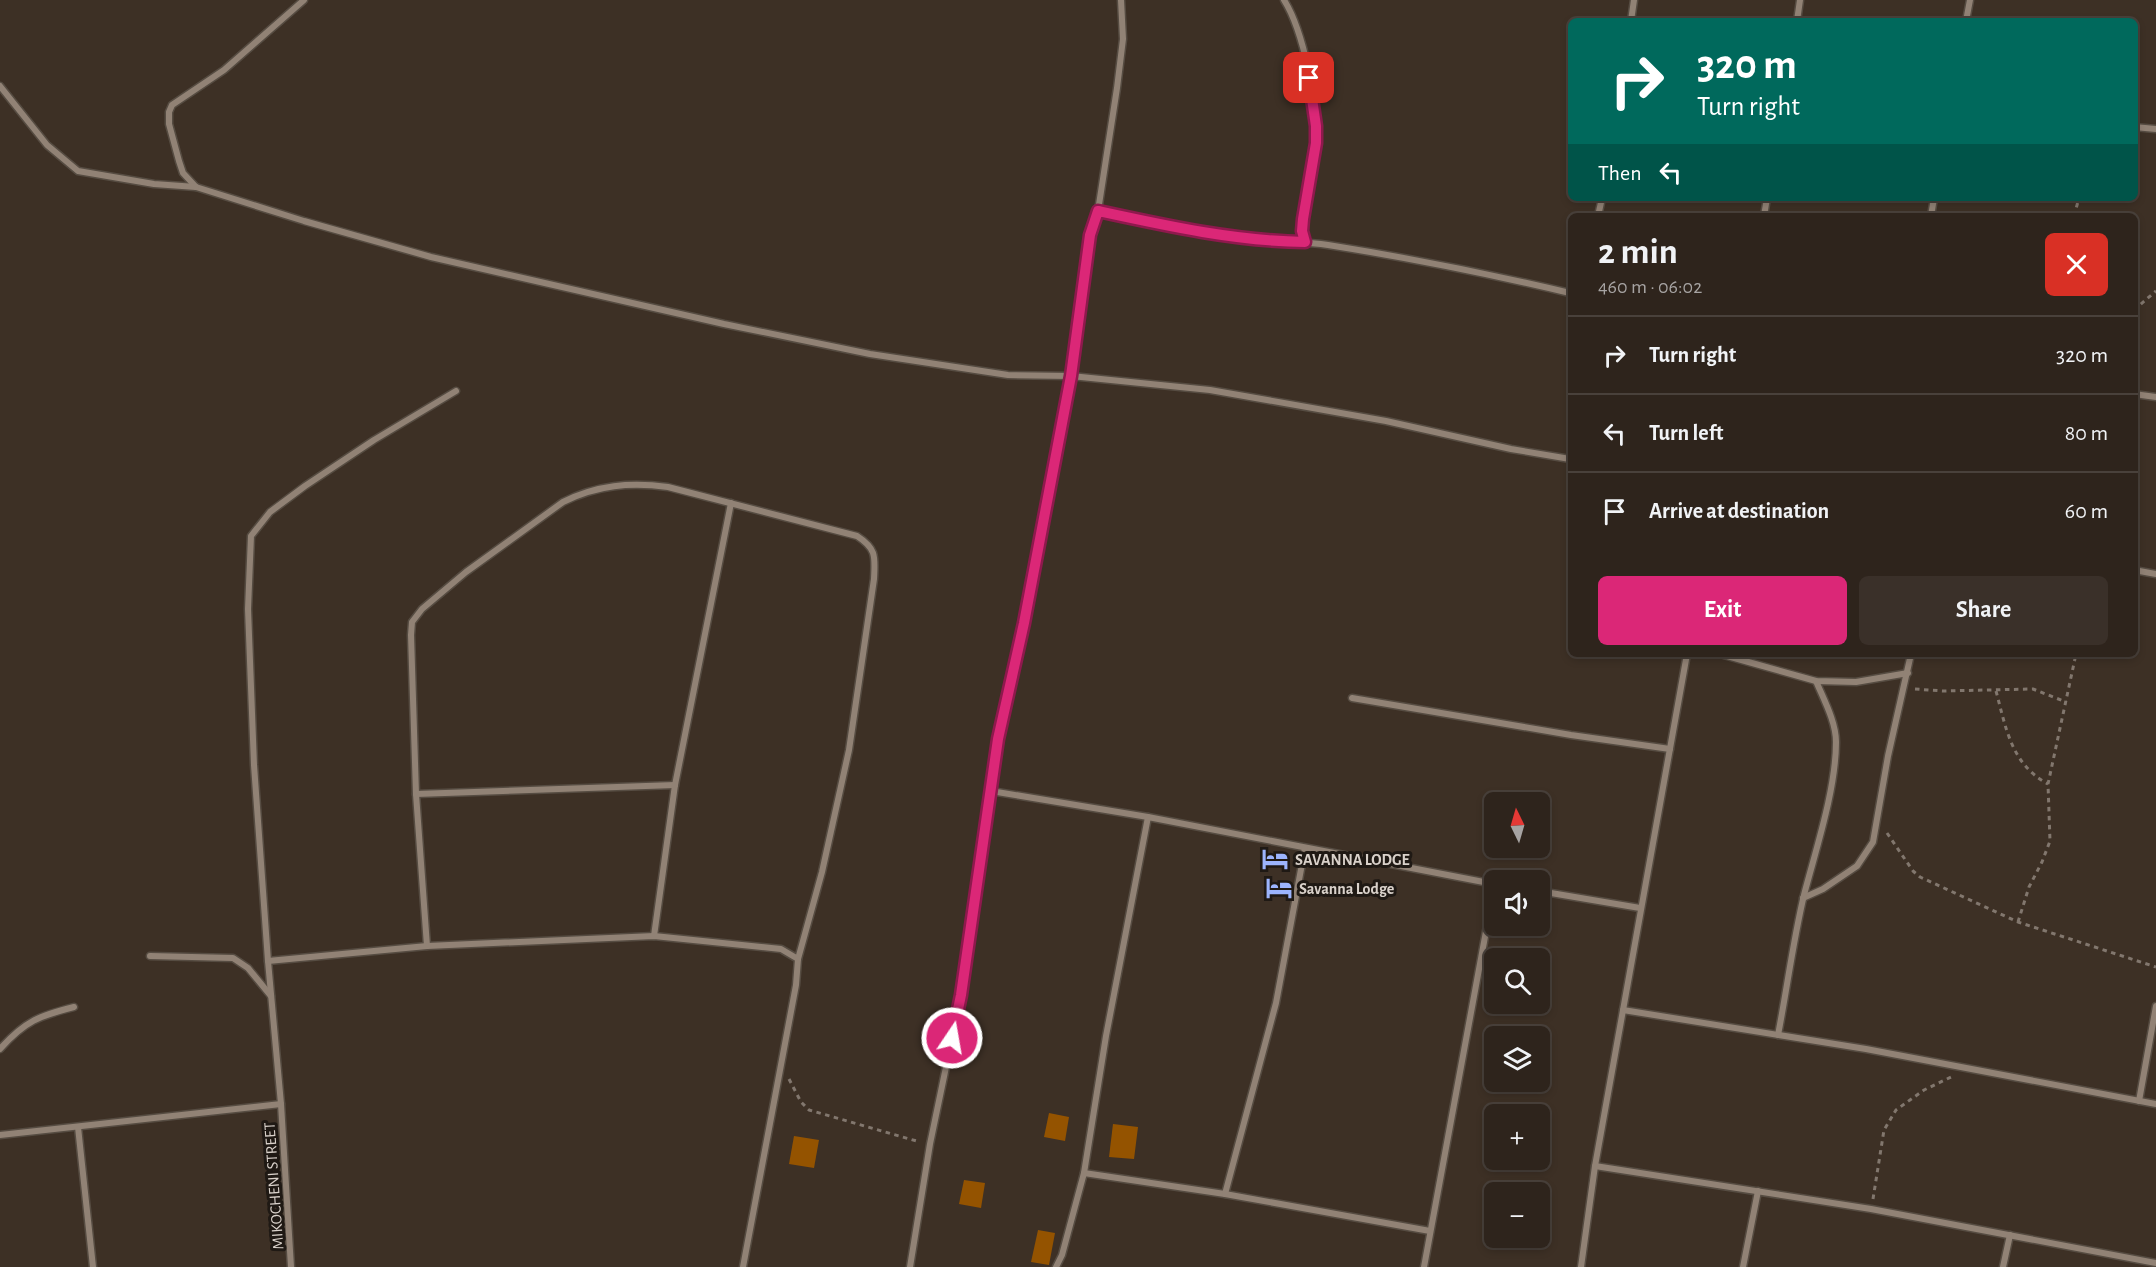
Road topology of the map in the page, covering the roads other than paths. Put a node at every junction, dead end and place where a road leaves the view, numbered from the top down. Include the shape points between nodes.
1 (304, 0) edge
2 (1121, 0) edge
3 (1284, 0) edge
4 (1634, 0) edge
5 (1800, 0) edge
6 (1970, 0) edge
7 (1631, 18) edge
8 (1797, 18) edge
9 (1967, 18) edge
10 (0, 86) edge
11 (2138, 127) edge
12 (2156, 129) edge
13 (196, 187) junction
14 (1098, 211) junction
15 (1305, 242) junction
16 (1568, 293) edge
17 (1071, 376) junction
18 (456, 391) dead end
19 (2138, 395) edge
20 (2156, 398) edge
21 (1568, 459) edge
22 (731, 503) junction
23 (2138, 571) edge
24 (2156, 574) edge
25 (1686, 657) edge
26 (1731, 657) edge
27 (1911, 657) edge
28 (1908, 674) junction
29 (1816, 681) junction
30 (1352, 698) dead end
31 (1670, 749) junction
32 (675, 785) junction
33 (991, 791) junction
34 (416, 794) junction
35 (1148, 817) junction
36 (1305, 848) junction
37 (1484, 882) edge
38 (1550, 893) edge
39 (1803, 898) junction
40 (1641, 908) junction
41 (654, 936) junction
42 (1485, 936) edge
43 (427, 946) junction
44 (150, 956) dead end
45 (798, 958) junction
46 (268, 961) junction
47 (272, 997) junction
48 (2156, 1006) edge
49 (74, 1007) dead end
50 (1623, 1010) junction
51 (1778, 1035) junction
52 (0, 1049) edge
53 (2139, 1101) junction
54 (281, 1104) junction
55 (2156, 1104) edge
56 (78, 1127) junction
57 (0, 1135) edge
58 (1595, 1166) junction
59 (1084, 1173) junction
60 (1758, 1191) junction
61 (1225, 1194) junction
62 (1430, 1231) junction
63 (2010, 1236) junction
64 (2139, 1259) junction
65 (2156, 1263) edge
66 (93, 1267) edge
67 (291, 1267) edge
68 (743, 1267) edge
69 (910, 1267) edge
70 (1056, 1267) edge
71 (1424, 1267) edge
72 (1581, 1267) edge
73 (1743, 1267) edge
74 (2003, 1267) edge
75 (2140, 1267) edge

1 - 13 street via 224,70 172,105 169,124 178,161
2 - 14 street via 1123,39
3 - 15 street via 1302,42 1316,126 1303,219
4 - 7 street
5 - 8 street
6 - 9 street
10 - 13 street via 47,145 78,171
11 - 12 street
13 - 17 street via 431,257 713,322 870,354 1008,375
14 - 15 street via 1186,230 1253,240
14 - 17 street via 1090,235
15 - 16 street via 1384,254
17 - 21 street via 1210,390
17 - 33 street
18 - 46 street, MIKOCHENI STREET via 304,486 270,512 251,536 248,609 254,765
19 - 20 street
22 - 32 street
22 - 34 street via 651,485 595,489 563,502 422,609 411,628
22 - 45 street via 857,536 874,553 874,579 849,750
23 - 24 street
25 - 31 street
26 - 29 street
27 - 28 street
28 - 29 street via 1856,682
28 - 39 street via 1873,842 1857,866
29 - 39 street via 1836,741 1822,829
30 - 31 street
31 - 40 street
32 - 34 street
32 - 41 street
33 - 35 street
33 - 69 street via 961,995 930,1144
34 - 43 street
35 - 36 street
35 - 59 street
36 - 37 street
36 - 61 street via 1276,1003
38 - 40 street
39 - 51 street
40 - 50 street
41 - 43 street
41 - 45 street via 781,949
42 - 62 street
43 - 46 street
44 - 47 street via 233,958 248,968
45 - 68 street
46 - 47 street, MIKOCHENI STREET
47 - 54 street, MIKOCHENI STREET
48 - 53 street
49 - 52 street via 46,1014 18,1029
50 - 51 street
50 - 58 street
51 - 53 street
53 - 55 street
54 - 56 street
54 - 67 street, MIKOCHENI STREET
56 - 57 street
56 - 66 street
58 - 60 street
58 - 72 street
59 - 61 street
59 - 70 street
60 - 63 street
60 - 73 street
61 - 62 street
62 - 71 street
63 - 64 street
63 - 74 street
64 - 65 street
64 - 75 street

